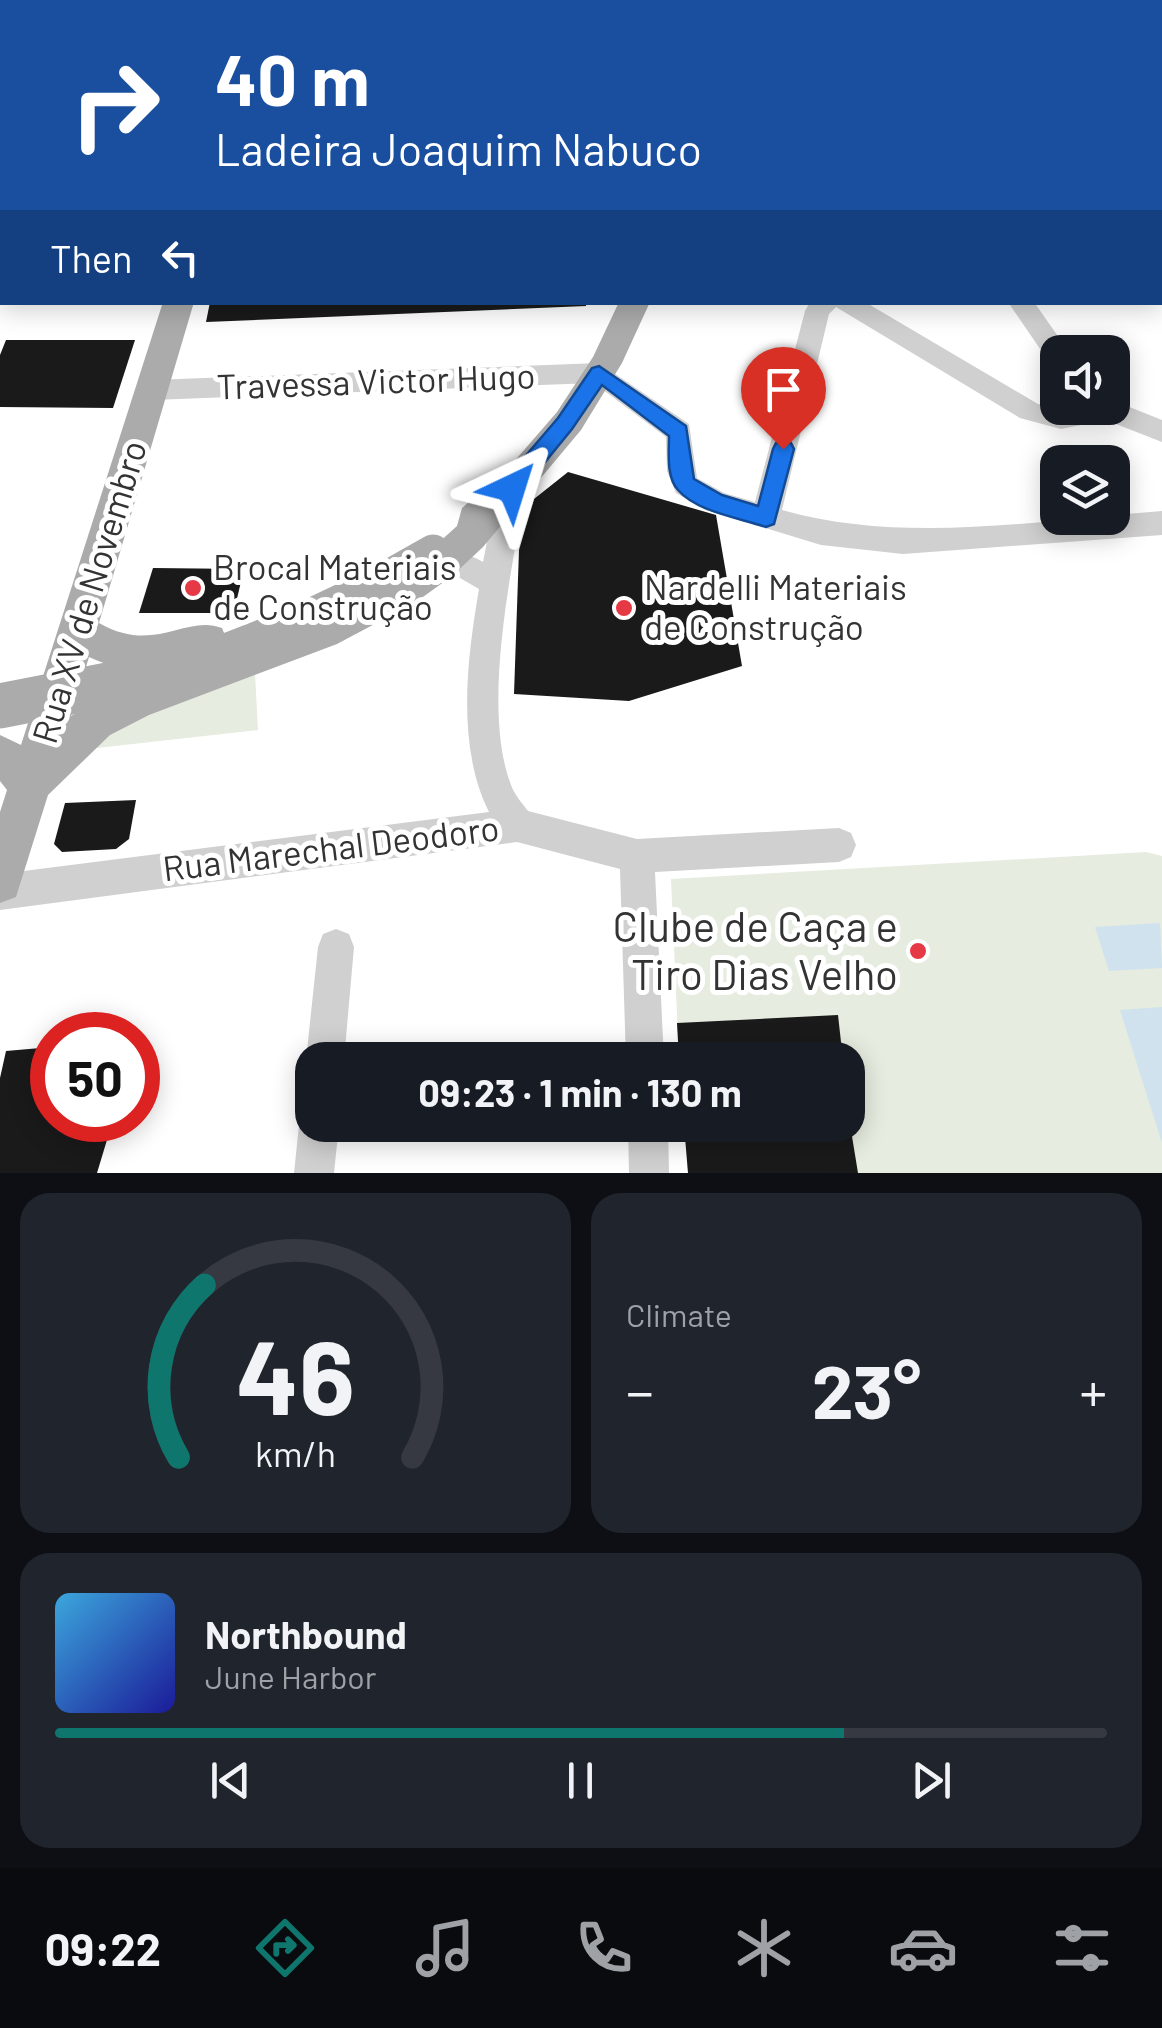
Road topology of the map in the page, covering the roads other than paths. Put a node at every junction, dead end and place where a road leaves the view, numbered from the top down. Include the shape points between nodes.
1 (178, 305) edge
2 (634, 305) edge
3 (823, 305) edge
4 (850, 305) edge
5 (1022, 305) edge
6 (1044, 335) edge
7 (599, 373) junction
8 (154, 390) junction
9 (1040, 413) edge
10 (1130, 418) edge
11 (1162, 431) edge
12 (503, 496) junction
13 (766, 518) junction
14 (1162, 523) edge
15 (436, 558) junction
16 (494, 583) junction
17 (78, 630) junction
18 (230, 631) junction
19 (308, 638) junction
20 (172, 654) junction
21 (130, 704) junction
22 (0, 706) edge
23 (15, 770) edge
24 (517, 825) junction
25 (839, 846) dead end
26 (637, 856) junction
27 (1, 880) edge
28 (336, 947) dead end
29 (327, 1042) edge
30 (644, 1042) edge
31 (317, 1142) edge
32 (649, 1142) edge
33 (314, 1173) edge
34 (650, 1173) edge

1 - 8 main road, Rua XV de Novembro
2 - 7 main road
3 - 13 street
4 - 9 street
5 - 6 street
7 - 8 street, Travessa Victor Hugo
7 - 12 main road
7 - 13 street via 679,432 686,485
8 - 17 main road, Rua XV de Novembro
10 - 11 street
12 - 15 main road via 478,529
12 - 16 street
12 - 18 main road via 352,579
13 - 14 street via 834,535 903,542
15 - 16 street
15 - 19 main road via 400,590
15 - 22 main road, bridge via 228,655 77,694
16 - 24 street via 486,725 495,789
17 - 20 main road via 117,652
17 - 23 main road, Rua XV de Novembro
18 - 19 main road
18 - 20 main road
19 - 21 main road
20 - 21 main road
21 - 23 main road
23 - 27 main road, Rua XV de Novembro
24 - 26 street, Rua Marechal Deodoro
24 - 27 street, Rua Marechal Deodoro
25 - 26 street, Rua Marechal Deodoro
26 - 30 street
28 - 29 street
31 - 33 street
32 - 34 street

